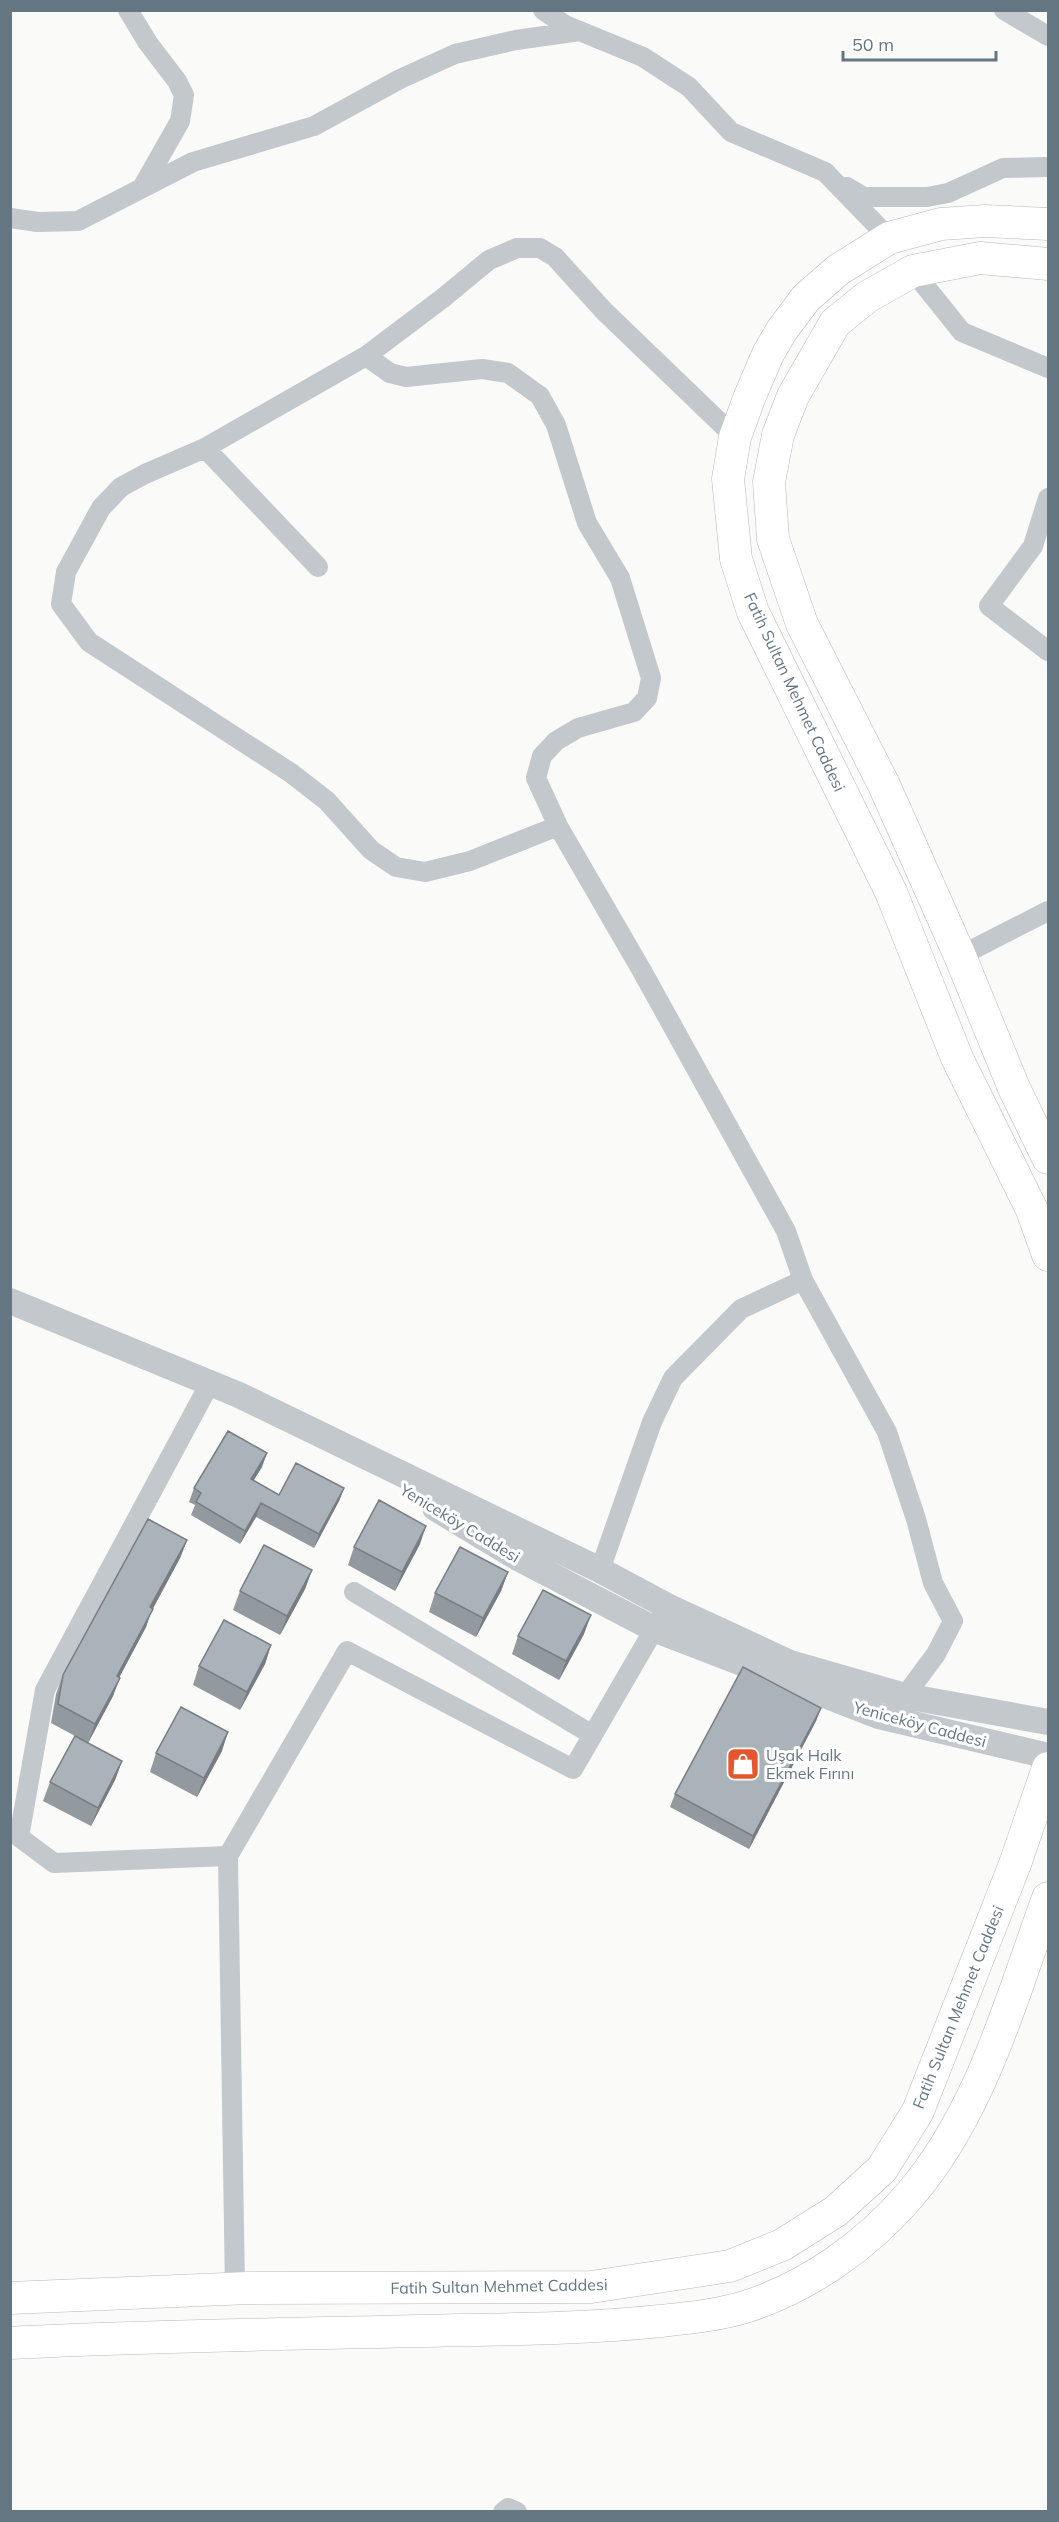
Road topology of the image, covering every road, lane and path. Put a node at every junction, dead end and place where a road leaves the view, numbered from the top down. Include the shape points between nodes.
1 (128, 10) edge
2 (543, 10) edge
3 (1004, 10) edge
4 (580, 31) junction
5 (1048, 36) edge
6 (1048, 167) edge
7 (825, 172) junction
8 (141, 190) junction
9 (10, 218) edge
10 (1048, 224) edge
11 (889, 238) junction
12 (1048, 264) edge
13 (913, 271) junction
14 (366, 356) junction
15 (1048, 368) edge
16 (735, 437) junction
17 (206, 448) junction
18 (1048, 498) edge
19 (318, 567) dead end
20 (1048, 651) edge
21 (558, 826) junction
22 (1048, 911) edge
23 (960, 956) junction
24 (1048, 1158) edge
25 (1048, 1256) edge
26 (803, 1280) junction
27 (10, 1301) edge
28 (210, 1383) junction
29 (383, 1466) junction
30 (600, 1570) junction
31 (354, 1592) dead end
32 (667, 1606) junction
33 (654, 1629) junction
34 (905, 1696) junction
35 (1048, 1722) edge
36 (591, 1734) junction
37 (1048, 1756) edge
38 (1048, 1768) edge
39 (15, 1842) edge
40 (228, 1856) junction
41 (1048, 1898) edge
42 (235, 2289) junction
43 (10, 2298) edge
44 (10, 2343) edge
45 (503, 2511) edge
46 (517, 2511) edge

1 - 8 street via 184,95 180,121
2 - 4 street
3 - 5 street
4 - 7 street via 643,57 689,87 731,132
4 - 8 street via 455,54 314,126 193,162
6 - 7 street via 1003,168 948,193 905,199 864,197
7 - 11 street
8 - 9 street via 78,220 38,222
10 - 11 main road, Fatih Sultan Mehmet Caddesi via 941,224
11 - 13 main road
11 - 16 main road, Fatih Sultan Mehmet Caddesi via 838,270 806,297 768,354
12 - 13 main road via 980,258
13 - 15 street via 962,332
13 - 23 main road via 867,297 835,323 793,396 778,435 769,482 772,539 802,624 884,785
14 - 16 street via 489,260 517,248 540,248 555,257 604,311
14 - 17 street
14 - 21 street via 390,373 406,377 482,369 508,373 540,396 555,425 587,523 620,578 651,678 646,698 634,712 578,728 556,741 542,756 536,778
16 - 25 main road, Fatih Sultan Mehmet Caddesi via 728,480 730,513 736,559 753,612 891,892 957,1058 1032,1210
17 - 19 street
17 - 21 street via 121,487 101,508 66,572 61,604 89,642 291,773 327,801 371,850 396,867 425,872 470,861
18 - 20 street via 1034,546 989,606
21 - 26 street via 786,1231
22 - 23 street
23 - 24 main road via 1014,1088
26 - 30 street via 741,1309 673,1378 652,1422
26 - 34 street via 887,1432 933,1583 953,1621 936,1654
27 - 28 street
28 - 29 street
28 - 39 street via 45,1690
29 - 30 street, Yeniceköy Caddesi
29 - 33 street, Yeniceköy Caddesi via 389,1480 516,1557
30 - 32 street, Yeniceköy Caddesi
31 - 36 street
32 - 33 street
32 - 34 street, Yeniceköy Caddesi via 790,1663
33 - 36 street
33 - 37 street, Yeniceköy Caddesi via 879,1716
34 - 35 street, Yeniceköy Caddesi
36 - 40 street via 573,1769 347,1651
38 - 42 main road, Fatih Sultan Mehmet Caddesi via 918,2111 882,2169 836,2211 782,2246 730,2266 591,2287
39 - 40 street via 54,1863
40 - 42 street
41 - 44 main road via 990,2054 941,2155 876,2230 832,2265 757,2302 696,2317 574,2328
42 - 43 main road, Fatih Sultan Mehmet Caddesi
45 - 46 street

